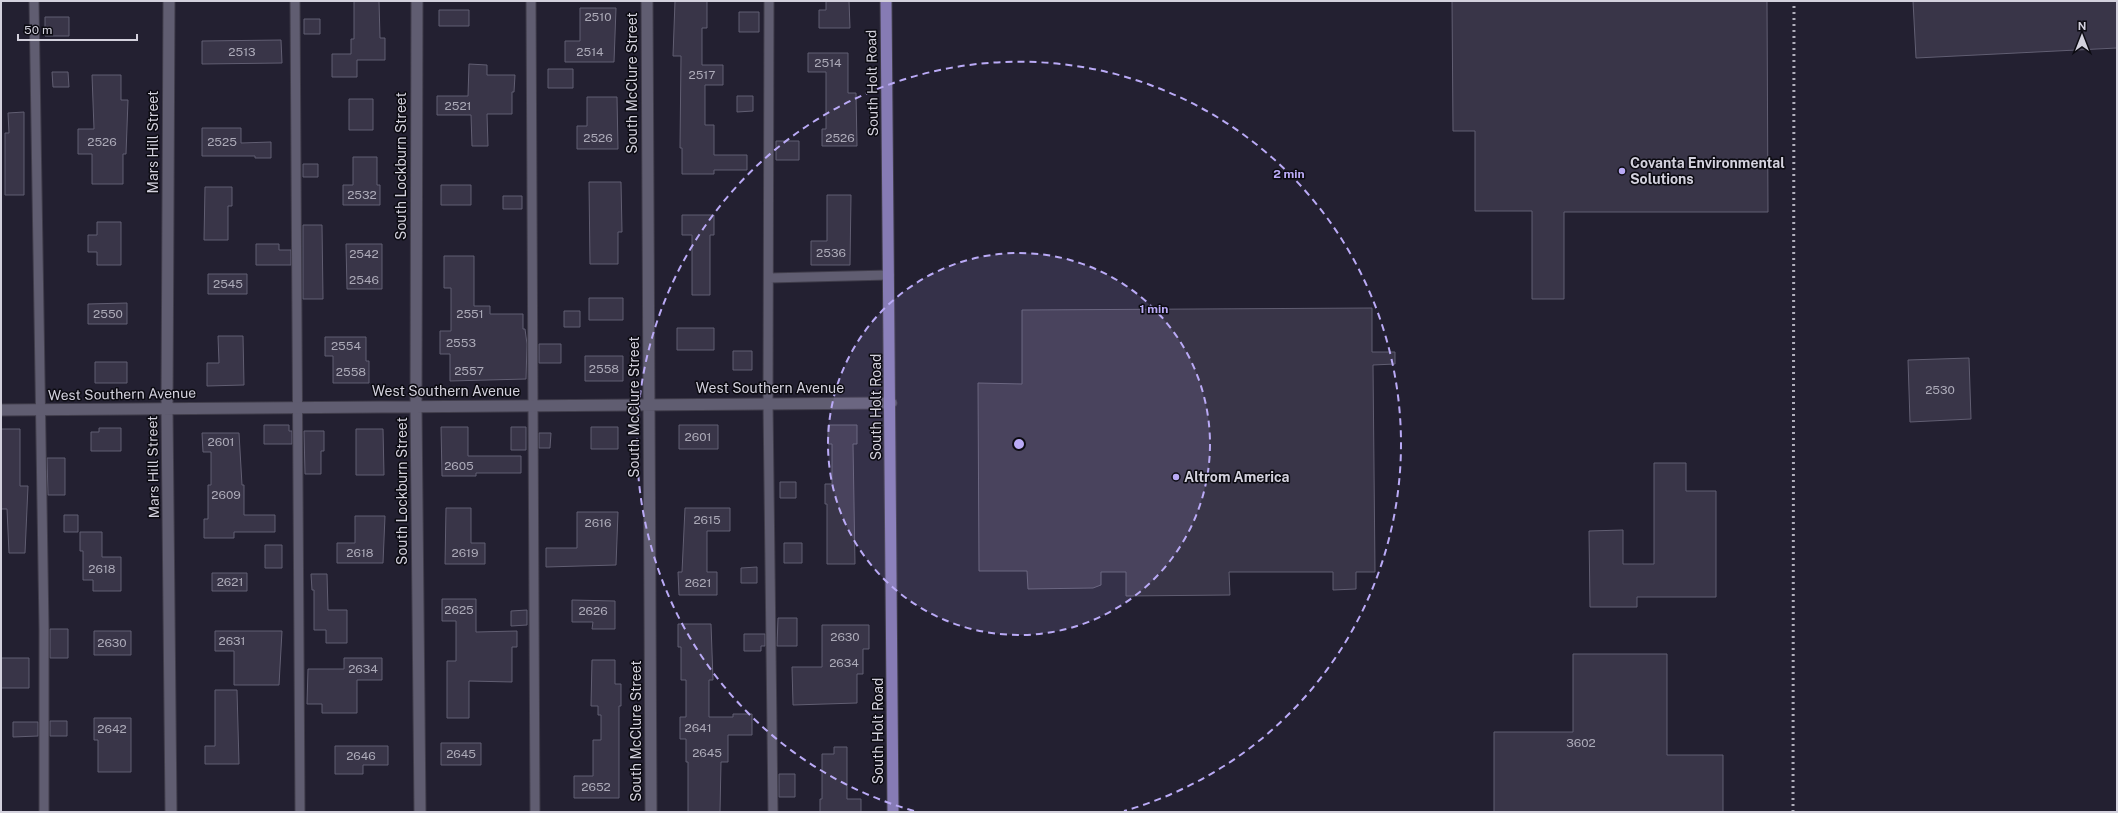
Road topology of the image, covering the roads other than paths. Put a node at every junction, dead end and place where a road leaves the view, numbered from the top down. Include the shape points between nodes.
1 (34, 1) edge
2 (169, 1) edge
3 (295, 1) edge
4 (416, 1) edge
5 (531, 1) edge
6 (647, 1) edge
7 (769, 1) edge
8 (886, 1) edge
9 (889, 275) junction
10 (769, 278) junction
11 (891, 403) junction
12 (649, 404) junction
13 (768, 404) junction
14 (532, 405) junction
15 (416, 406) junction
16 (299, 407) junction
17 (168, 408) junction
18 (1, 410) edge
19 (41, 410) junction
20 (44, 812) edge
21 (171, 812) edge
22 (300, 812) edge
23 (420, 812) edge
24 (535, 812) edge
25 (651, 812) edge
26 (773, 812) edge
27 (893, 812) edge

1 - 19 lane
2 - 17 street, Mars Hill Street
3 - 16 lane
4 - 15 street, South Lockburn Street
5 - 14 lane
6 - 12 street, South McClure Street
7 - 10 lane
8 - 9 main road, South Holt Road
9 - 10 lane
9 - 11 main road, South Holt Road
10 - 13 lane
11 - 13 street, West Southern Avenue
11 - 27 main road, South Holt Road
12 - 13 street, West Southern Avenue
12 - 14 street, West Southern Avenue
12 - 25 street, South McClure Street
13 - 26 lane
14 - 15 street, West Southern Avenue
14 - 24 lane
15 - 16 street, West Southern Avenue
15 - 23 street, South Lockburn Street
16 - 17 street, West Southern Avenue
16 - 22 lane
17 - 19 street, West Southern Avenue
17 - 21 street, Mars Hill Street
18 - 19 street, West Southern Avenue
19 - 20 lane

